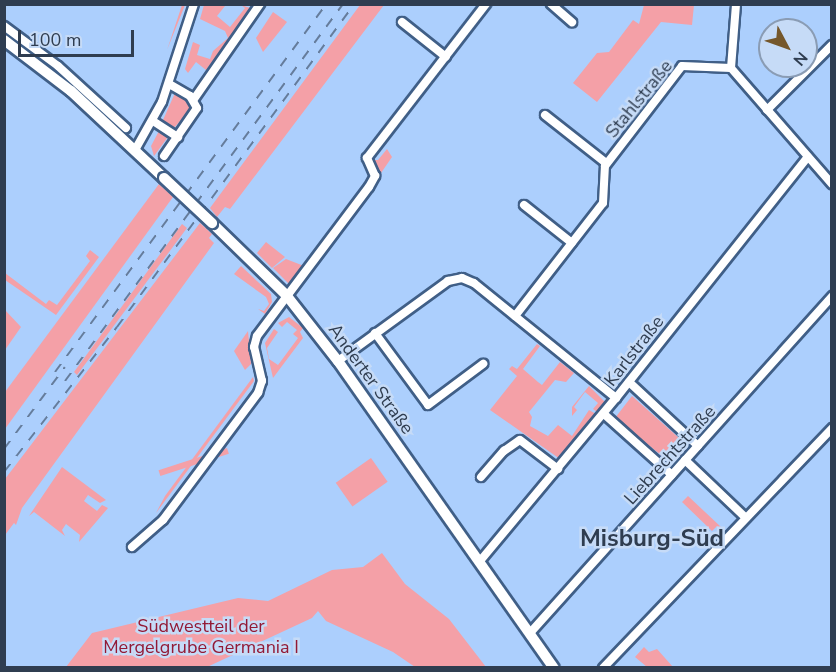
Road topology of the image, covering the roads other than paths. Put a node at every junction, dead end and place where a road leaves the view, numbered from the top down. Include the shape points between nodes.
1 (194, 4) edge
2 (260, 4) edge
3 (486, 4) edge
4 (551, 4) edge
5 (736, 4) edge
6 (561, 8) edge
7 (402, 22) dead end
8 (572, 22) dead end
9 (4, 26) edge
10 (4, 40) edge
11 (831, 45) edge
12 (446, 57) junction
13 (731, 68) junction
14 (169, 84) junction
15 (194, 99) junction
16 (767, 110) junction
17 (545, 115) dead end
18 (153, 121) junction
19 (126, 128) dead end
20 (178, 137) junction
21 (135, 150) junction
22 (164, 156) dead end
23 (808, 157) junction
24 (606, 163) junction
25 (831, 184) edge
26 (524, 205) dead end
27 (572, 243) junction
28 (287, 296) junction
29 (831, 296) edge
30 (515, 316) junction
31 (375, 333) junction
32 (338, 361) junction
33 (483, 364) dead end
34 (629, 382) junction
35 (616, 398) junction
36 (603, 414) junction
37 (831, 428) edge
38 (698, 446) junction
39 (685, 460) junction
40 (558, 469) junction
41 (672, 475) junction
42 (481, 477) dead end
43 (746, 518) junction
44 (132, 547) dead end
45 (480, 561) junction
46 (530, 633) junction
47 (554, 668) edge
48 (603, 668) edge

1 - 14 street
2 - 15 street
3 - 12 street
4 - 6 street
5 - 13 street
6 - 8 street
7 - 12 street
9 - 19 street via 58,66
10 - 21 main road, Anderter Straße via 71,91
11 - 16 street
12 - 28 street via 367,158 375,176
13 - 16 street
13 - 24 street, Stahlstraße via 682,66
14 - 15 street
14 - 18 street
15 - 20 street via 195,114
16 - 23 street
17 - 24 street
18 - 20 street
18 - 21 street
20 - 22 street
21 - 28 main road, Anderter Straße, bridge
23 - 25 street
23 - 34 street, Karlstraße
24 - 27 street, Stahlstraße via 603,203
26 - 27 street
27 - 30 street, Stahlstraße
28 - 32 main road, Anderter Straße
28 - 44 street via 255,342 261,381 258,393 163,520
29 - 38 street, Liebrechtstraße
30 - 31 street via 474,283 456,278
30 - 35 street
31 - 32 street
31 - 33 street via 428,405
32 - 45 main road, Anderter Straße
34 - 35 street, Karlstraße
34 - 38 street
35 - 36 street, Karlstraße
36 - 40 street, Karlstraße
36 - 41 street
37 - 43 street
38 - 39 street, Liebrechtstraße
39 - 41 street, Liebrechtstraße
39 - 43 street
40 - 42 street via 520,441 504,451
40 - 45 street, Karlstraße
41 - 46 street, Liebrechtstraße
43 - 48 street
45 - 46 main road, Anderter Straße
46 - 47 main road, Anderter Straße

